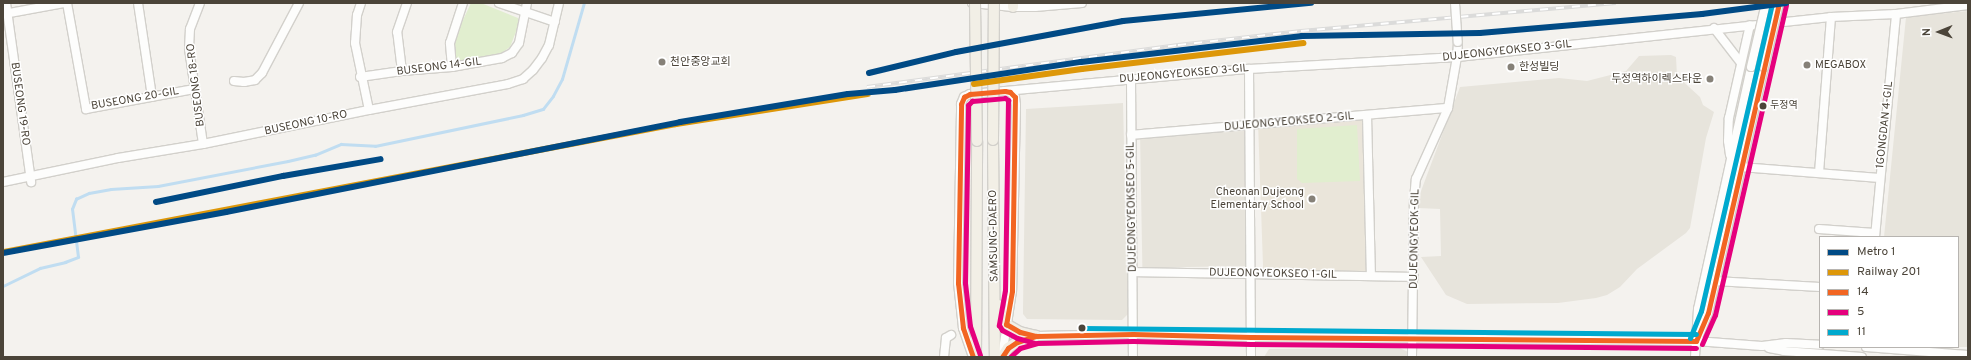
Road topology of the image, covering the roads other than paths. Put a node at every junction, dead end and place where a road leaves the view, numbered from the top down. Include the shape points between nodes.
1 (6, 3) edge
2 (66, 3) edge
3 (138, 3) edge
4 (200, 3) edge
5 (299, 3) edge
6 (361, 3) edge
7 (407, 3) edge
8 (463, 3) edge
9 (499, 3) edge
10 (527, 3) edge
11 (559, 3) edge
12 (974, 3) edge
13 (994, 3) edge
14 (1082, 3) edge
15 (1455, 3) edge
16 (1766, 3) edge
17 (1779, 3) edge
18 (1013, 5) edge
19 (1035, 5) edge
20 (1968, 6) edge
21 (525, 12) junction
22 (6, 14) edge
23 (1896, 14) junction
24 (1831, 17) junction
25 (555, 22) junction
26 (1750, 24) junction
27 (1714, 28) junction
28 (1457, 56) junction
29 (1742, 62) junction
30 (452, 67) junction
31 (1249, 69) junction
32 (402, 71) junction
33 (360, 77) junction
34 (1131, 79) junction
35 (234, 81) dead end
36 (1028, 88) junction
37 (194, 89) junction
38 (1004, 91) junction
39 (152, 96) junction
40 (1016, 105) junction
41 (1448, 108) junction
42 (369, 110) junction
43 (1367, 115) junction
44 (1249, 125) junction
45 (1131, 135) junction
46 (203, 144) junction
47 (1731, 159) junction
48 (1741, 167) junction
49 (1819, 172) junction
50 (1880, 178) junction
51 (31, 179) junction
52 (3, 182) edge
53 (1819, 230) dead end
54 (1875, 235) edge
55 (1133, 272) junction
56 (1250, 274) junction
57 (1371, 276) junction
58 (1414, 277) junction
59 (1715, 281) junction
60 (1819, 287) edge
61 (995, 292) junction
62 (1006, 324) junction
63 (1133, 334) junction
64 (951, 335) dead end
65 (1036, 336) junction
66 (1251, 337) junction
67 (1412, 338) junction
68 (1696, 341) junction
69 (1819, 345) edge
70 (1762, 346) junction
71 (1881, 348) edge
72 (1968, 354) edge
73 (944, 357) edge
74 (974, 357) edge
75 (995, 357) edge
76 (1002, 357) edge
77 (1133, 357) edge
78 (1251, 357) edge
79 (1412, 357) edge
80 (1695, 357) edge
81 (1853, 357) edge
82 (1862, 357) edge

1 - 22 street, BUSEONG 19-RO
2 - 22 street
2 - 39 street, BUSEONG 20-GIL via 86,109
3 - 39 street
4 - 37 street, BUSEONG 18-RO via 190,29 189,48
5 - 35 street via 262,73 255,80
6 - 33 street via 357,15 355,43
7 - 32 street via 397,32
8 - 30 street via 450,43
9 - 21 street
10 - 21 street, BUSEONG 14-GIL
11 - 25 street, BUSEONG 10-RO
12 - 18 street
12 - 74 main road, SAMSUNG-DAERO, bridge via 978,141
13 - 61 main road, SAMSUNG-DAERO, bridge
14 - 19 street
15 - 28 street, DUJEONGYEOK-GIL, bridge
16 - 47 street, bridge
17 - 48 street, bridge
18 - 19 street
20 - 23 street, DUJEONGYEOKSEO 3-GIL
21 - 25 street
21 - 30 street, BUSEONG 14-GIL via 518,43 512,53 502,58
22 - 51 street, BUSEONG 19-RO
23 - 24 street, DUJEONGYEOKSEO 3-GIL
23 - 50 street, 1GONGDAN 4-GIL
24 - 26 street, DUJEONGYEOKSEO 3-GIL
24 - 49 street
25 - 42 street, BUSEONG 10-RO via 549,45 542,58 533,70 522,78 508,84
26 - 27 street, DUJEONGYEOKSEO 3-GIL
26 - 29 street
27 - 28 street, DUJEONGYEOKSEO 3-GIL
27 - 29 street
28 - 31 street, DUJEONGYEOKSEO 3-GIL
28 - 41 street, DUJEONGYEOK-GIL
29 - 47 street via 1727,130
30 - 32 street, BUSEONG 14-GIL
31 - 34 street, DUJEONGYEOKSEO 3-GIL
31 - 44 street
32 - 33 street, BUSEONG 14-GIL
33 - 42 street
34 - 36 street, DUJEONGYEOKSEO 3-GIL
34 - 45 street, DUJEONGYEOKSEO 5-GIL
36 - 38 street, DUJEONGYEOKSEO 3-GIL
36 - 40 street via 1018,95
37 - 39 street, BUSEONG 20-GIL
37 - 46 street, BUSEONG 18-RO
38 - 40 street via 1015,97
38 - 74 street, DUJEONGYEOKSEO 3-GIL via 970,94 964,97 962,104 958,283 963,328
40 - 62 street via 1012,291
41 - 43 street, DUJEONGYEOKSEO 2-GIL
41 - 58 street, DUJEONGYEOK-GIL via 1416,179
42 - 46 street, BUSEONG 10-RO
43 - 44 street, DUJEONGYEOKSEO 2-GIL
43 - 57 street
44 - 45 street, DUJEONGYEOKSEO 2-GIL
44 - 56 street
45 - 55 street, DUJEONGYEOKSEO 5-GIL
46 - 51 street, BUSEONG 10-RO via 118,158
47 - 68 street via 1698,309
48 - 49 street
48 - 59 street
49 - 50 street
50 - 54 street, 1GONGDAN 4-GIL
51 - 52 street, BUSEONG 10-RO
53 - 54 street
55 - 56 street, DUJEONGYEOKSEO 1-GIL
55 - 63 street, DUJEONGYEOKSEO 5-GIL
56 - 57 street, DUJEONGYEOKSEO 1-GIL
56 - 66 street
57 - 58 street, DUJEONGYEOKSEO 1-GIL
58 - 67 street, DUJEONGYEOK-GIL
59 - 60 street
59 - 68 street via 1708,313
61 - 62 main road
61 - 75 main road, SAMSUNG-DAERO
62 - 65 main road via 1020,332
62 - 76 street
63 - 65 street
63 - 66 street
63 - 77 street, DUJEONGYEOKSEO 5-GIL
64 - 73 street via 946,338
65 - 76 main road via 1017,342 1008,348
66 - 67 street
66 - 78 street
67 - 68 street
67 - 79 street, DUJEONGYEOK-GIL
68 - 70 street
68 - 80 street
69 - 70 street via 1786,343
70 - 81 street via 1784,351
71 - 72 street
81 - 82 street

